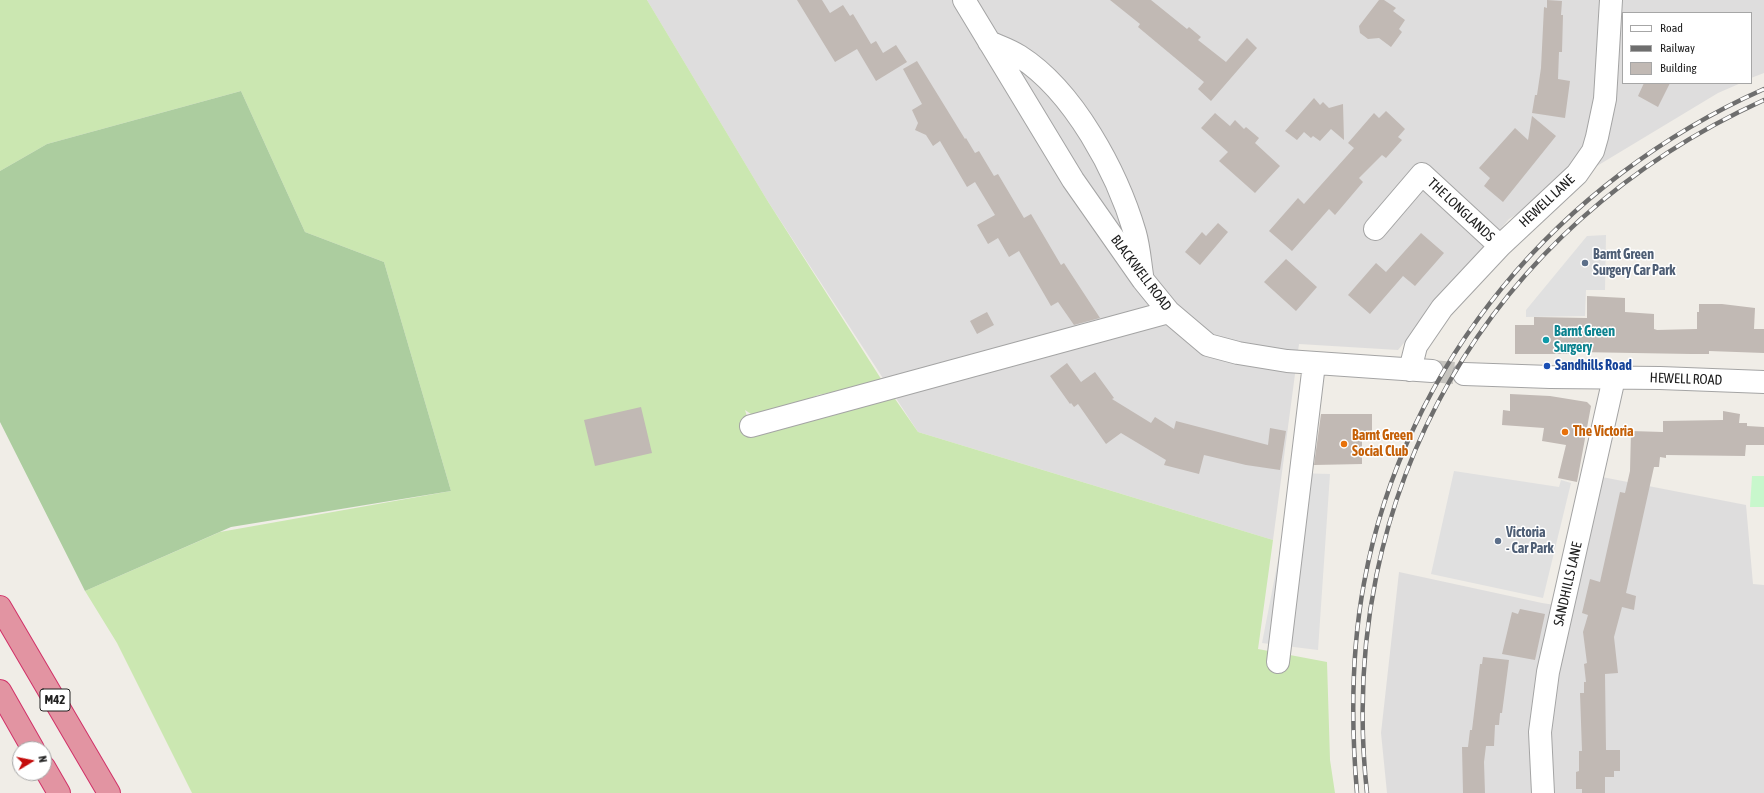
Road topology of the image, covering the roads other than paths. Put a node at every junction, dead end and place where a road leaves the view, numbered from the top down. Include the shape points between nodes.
1 (964, 0) edge
2 (1611, 0) edge
3 (989, 42) junction
4 (1375, 229) dead end
5 (1500, 246) junction
6 (1143, 280) junction
7 (1169, 312) junction
8 (1314, 364) junction
9 (1410, 370) junction
10 (1432, 372) tunnel mouth
11 (1464, 374) tunnel mouth
12 (1614, 378) junction
13 (1764, 382) edge
14 (750, 426) dead end
15 (0, 608) edge
16 (1278, 662) dead end
17 (0, 691) edge
18 (28, 741) edge
19 (52, 781) edge
20 (59, 793) edge
21 (109, 793) edge
22 (1543, 793) edge

1 - 3 street, BLACKWELL ROAD
2 - 5 street, HEWELL LANE via 1605,99 1593,151 1577,174
3 - 6 street, BLACKWELL ROAD via 1073,180
3 - 6 street via 1019,56 1052,83 1075,111 1101,152 1120,193 1135,234
4 - 5 street, THE LONGLANDS via 1422,174
5 - 9 street, HEWELL LANE via 1442,308 1416,346
6 - 7 street, BLACKWELL ROAD
7 - 8 street, BLACKWELL ROAD via 1208,345 1238,353
7 - 14 street
8 - 9 street, BLACKWELL ROAD
8 - 16 street
9 - 10 street, BLACKWELL ROAD
11 - 12 street, HEWELL ROAD
12 - 13 street, HEWELL ROAD
12 - 22 street, SANDHILLS LANE via 1548,672 1540,732
15 - 21 highway, M42
17 - 18 highway
19 - 20 highway

